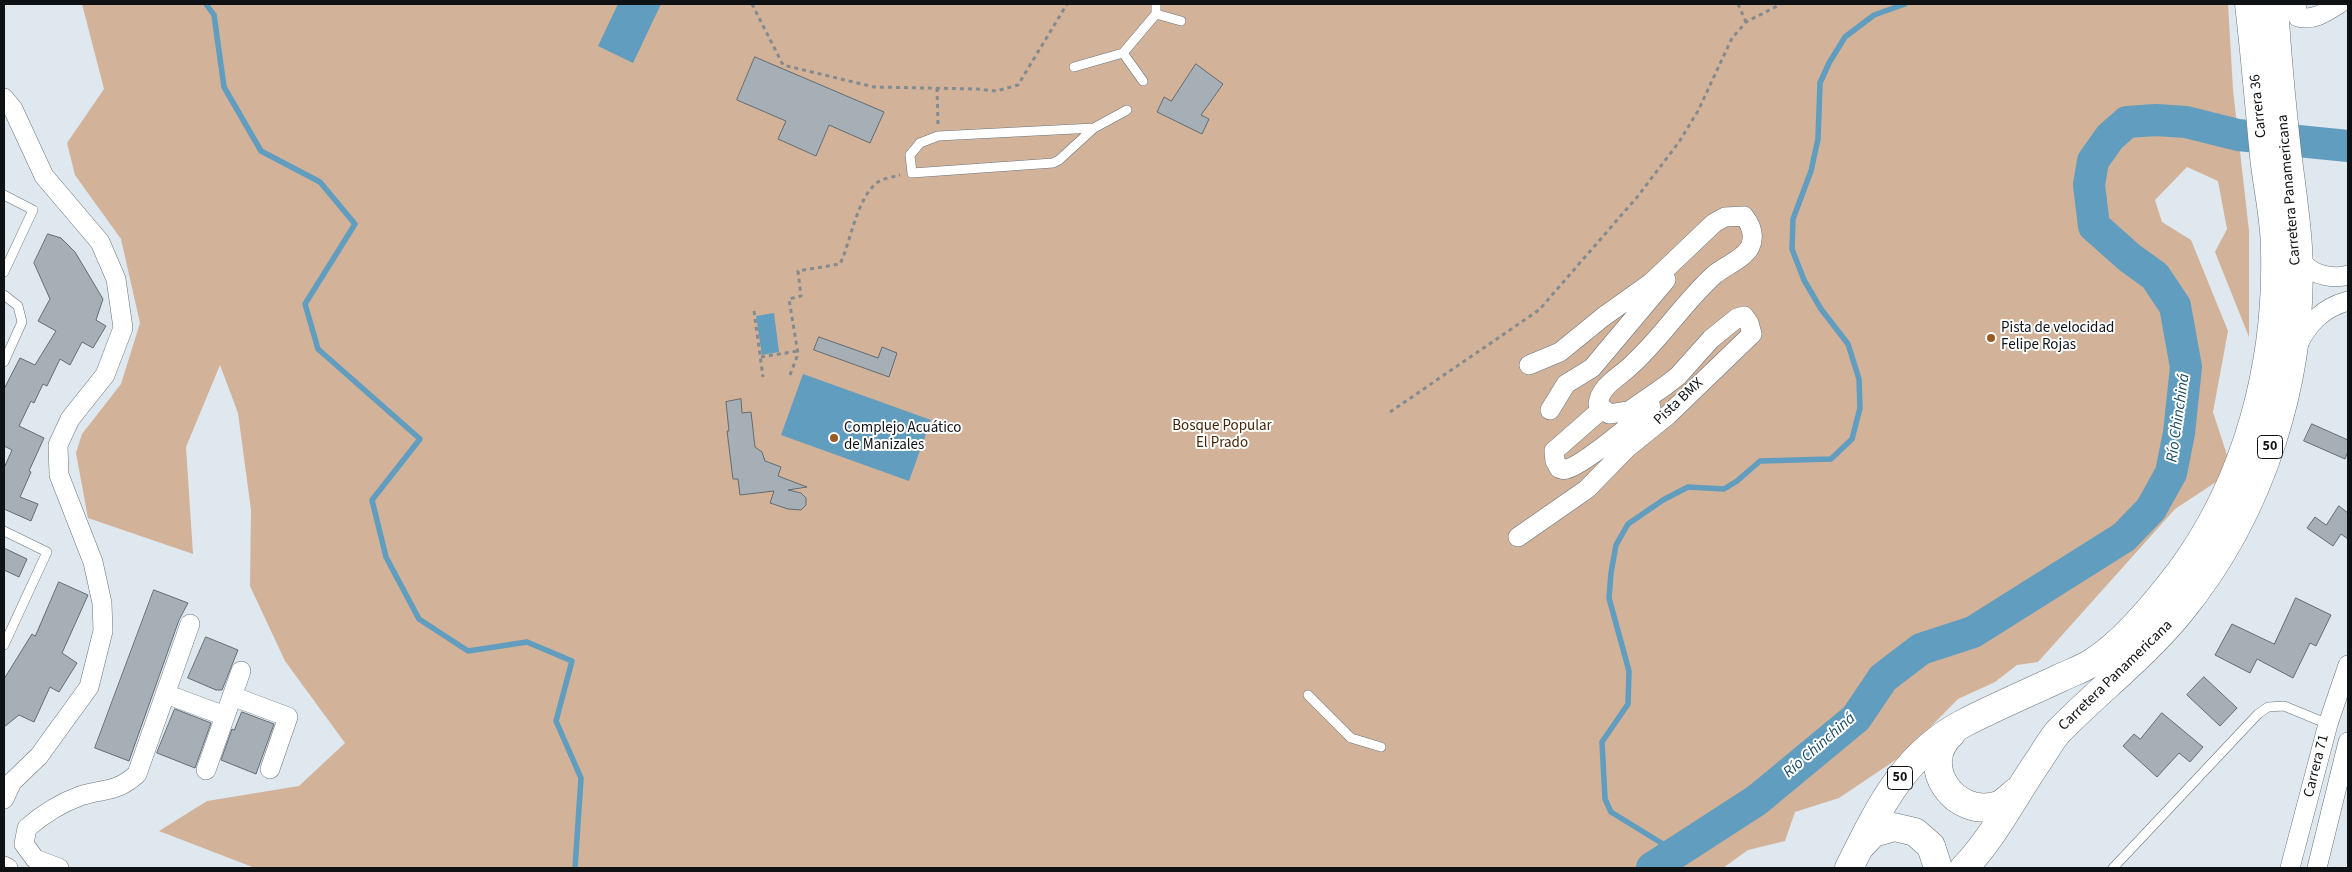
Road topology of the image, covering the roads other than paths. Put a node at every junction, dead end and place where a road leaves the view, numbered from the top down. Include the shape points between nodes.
1 (1156, 4) edge
2 (2249, 4) edge
3 (2274, 4) edge
4 (2339, 4) edge
5 (2297, 10) edge
6 (1156, 14) junction
7 (1181, 21) dead end
8 (2265, 48) junction
9 (1123, 53) junction
10 (1074, 67) dead end
11 (1143, 81) dead end
12 (4, 98) edge
13 (1127, 110) dead end
14 (1094, 128) junction
15 (2276, 161) junction
16 (4, 196) edge
17 (2298, 247) junction
18 (1676, 260) junction
19 (4, 272) edge
20 (2344, 276) edge
21 (4, 295) edge
22 (2345, 302) edge
23 (2292, 356) junction
24 (4, 362) edge
25 (1529, 365) dead end
26 (1678, 376) junction
27 (1602, 409) junction
28 (1550, 410) dead end
29 (4, 531) edge
30 (1518, 537) dead end
31 (190, 624) dead end
32 (4, 645) edge
33 (2348, 666) edge
34 (241, 671) dead end
35 (166, 694) junction
36 (1308, 695) dead end
37 (232, 696) junction
38 (225, 716) junction
39 (1962, 724) junction
40 (2328, 724) junction
41 (2348, 742) edge
42 (1381, 747) dead end
43 (270, 769) dead end
44 (206, 770) dead end
45 (2017, 790) junction
46 (4, 799) edge
47 (1854, 858) edge
48 (4, 866) edge
49 (8, 868) edge
50 (59, 868) edge
51 (1938, 868) edge
52 (1964, 868) edge
53 (2113, 868) edge
54 (2290, 868) edge
55 (2317, 868) edge

1 - 6 lane
2 - 8 highway, 50
3 - 8 highway, 50
4 - 5 street via 2306,19
6 - 7 lane
6 - 9 lane
8 - 15 highway, Carrera 36 / 50
9 - 10 lane
9 - 11 lane
12 - 46 street via 13,109 44,176 100,242 116,279 123,328 104,375 70,419 58,446 59,475 93,562 102,603 103,631 88,686 39,756 12,782
13 - 14 lane
14 - 14 lane via 1052,163 912,173 910,155 920,143 938,136
15 - 17 highway, Carretera Panamericana / 50
15 - 39 highway, Carretera Panamericana / 50 via 2273,304 2265,376 2247,446 2218,512 2193,555 2163,594 2130,630 2093,662
16 - 19 lane via 33,210
17 - 20 street via 2304,264 2313,271
17 - 23 highway, Carretera Panamericana / 50 via 2298,302
18 - 25 street via 1560,352
18 - 27 street via 1714,223 1735,215 1744,216 1749,223 1753,235 1745,254 1714,274 1642,355 1605,387 1599,396 1598,404
18 - 28 street via 1665,282 1592,368 1566,384
20 - 22 street
21 - 24 lane via 18,306 22,322
22 - 23 street via 2321,314 2307,326
23 - 45 highway, Carretera Panamericana / 50 via 2280,414 2262,470 2238,524 2212,568 2147,650 2057,734
26 - 27 street, Pista BMX via 1629,411 1609,414
26 - 27 street, Pista BMX via 1640,418 1585,459 1566,470 1558,468 1554,450
26 - 30 street, Pista BMX via 1711,339 1744,316 1752,334 1744,343 1668,415 1627,448 1587,489
29 - 32 lane via 48,552
31 - 35 street
33 - 40 street, Carrera 71
34 - 37 street
35 - 38 street
35 - 50 street via 137,774 124,786 80,796 39,817 27,828 24,844 35,859
36 - 42 lane via 1351,738
37 - 38 street
37 - 43 street via 288,717
38 - 44 street
39 - 45 highway via 1945,739 1938,761 1942,783 1956,800 1977,808 2000,804
39 - 47 highway, Carretera Panamericana / 50 via 1935,743 1895,784 1872,819
40 - 53 lane via 2284,706 2268,707
40 - 54 street, Carrera 71
41 - 55 street, Carrera 71
45 - 52 highway, Carretera Panamericana / 50 via 1990,836
47 - 51 highway via 1873,833 1894,827 1915,832 1931,846
48 - 49 street

